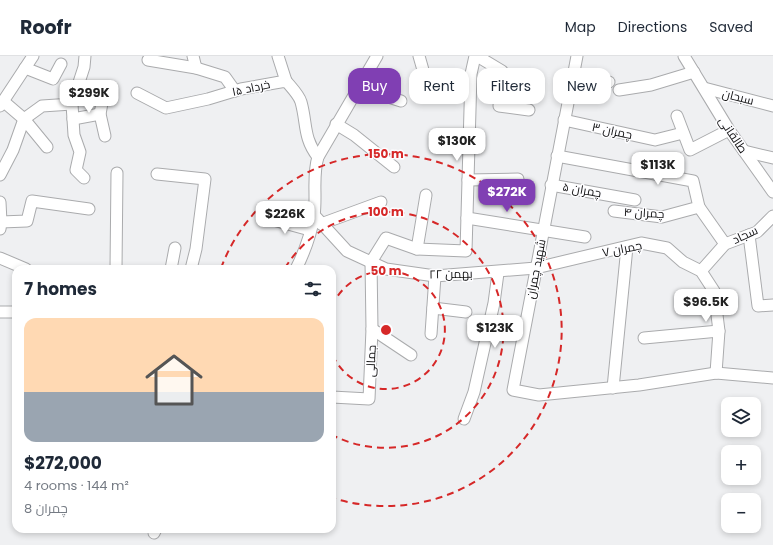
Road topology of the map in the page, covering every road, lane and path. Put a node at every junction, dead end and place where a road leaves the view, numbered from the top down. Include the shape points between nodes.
1 (33, 56) edge
2 (85, 56) edge
3 (193, 56) edge
4 (278, 56) edge
5 (377, 56) edge
6 (419, 56) edge
7 (476, 56) edge
8 (577, 56) edge
9 (684, 56) edge
10 (148, 60) dead end
11 (61, 64) dead end
12 (25, 68) junction
13 (196, 68) junction
14 (370, 68) edge
15 (422, 68) edge
16 (575, 68) edge
17 (694, 72) junction
18 (286, 81) junction
19 (704, 88) junction
20 (619, 90) dead end
21 (235, 91) junction
22 (104, 92) dead end
23 (137, 93) dead end
24 (2, 100) edge
25 (72, 104) junction
26 (348, 104) edge
27 (568, 104) edge
28 (773, 106) edge
29 (529, 110) dead end
30 (100, 114) junction
31 (677, 116) dead end
32 (73, 118) junction
33 (24, 119) junction
34 (564, 120) junction
35 (336, 124) junction
36 (729, 130) junction
37 (683, 133) junction
38 (105, 136) dead end
39 (47, 147) dead end
40 (744, 151) junction
41 (318, 156) junction
42 (557, 156) junction
43 (773, 158) edge
44 (394, 167) dead end
45 (117, 173) dead end
46 (157, 174) dead end
47 (0, 175) edge
48 (84, 178) dead end
49 (518, 178) dead end
50 (468, 180) junction
51 (551, 185) junction
52 (773, 192) edge
53 (426, 195) dead end
54 (636, 200) dead end
55 (0, 202) edge
56 (381, 202) dead end
57 (699, 207) junction
58 (90, 209) dead end
59 (614, 211) dead end
60 (773, 216) edge
61 (266, 218) dead end
62 (467, 218) junction
63 (318, 220) junction
64 (1, 226) edge
65 (310, 230) junction
66 (543, 230) junction
67 (750, 235) junction
68 (584, 237) dead end
69 (725, 244) junction
70 (627, 247) junction
71 (175, 248) dead end
72 (417, 249) junction
73 (0, 258) edge
74 (371, 262) junction
75 (17, 265) edge
76 (116, 265) edge
77 (172, 265) edge
78 (193, 265) edge
79 (298, 265) edge
80 (536, 268) junction
81 (701, 271) junction
82 (498, 272) junction
83 (435, 276) junction
84 (773, 305) edge
85 (432, 308) junction
86 (0, 312) edge
87 (12, 312) edge
88 (466, 312) dead end
89 (372, 330) junction
90 (719, 332) junction
91 (431, 334) dead end
92 (644, 338) dead end
93 (411, 355) dead end
94 (716, 373) junction
95 (773, 378) edge
96 (613, 388) junction
97 (336, 397) edge
98 (464, 419) dead end

1 - 12 street
2 - 25 street
3 - 13 street
4 - 18 street
5 - 14 street
6 - 15 street
7 - 29 street via 502,71 499,106
7 - 50 street via 471,74
8 - 16 street, شهید چمران
9 - 17 street, طالقانی
10 - 13 street
11 - 12 street via 53,79
12 - 24 street
13 - 21 street via 226,78
17 - 19 street, طالقانی
17 - 20 street via 651,85
18 - 21 street, ۱۵ خرداد
18 - 41 street, ۱۵ خرداد via 301,101 306,134 311,148
19 - 28 street, سبحان
19 - 36 street, طالقانی
21 - 23 street, ۱۵ خرداد via 166,108
22 - 30 street
24 - 33 street
25 - 32 street
25 - 33 street via 42,106
26 - 35 street
27 - 34 street, شهید چمران
30 - 32 street
30 - 38 street
31 - 37 street
32 - 48 street via 74,135 80,152 76,170
33 - 39 street
33 - 47 street via 13,150
34 - 37 street, چمران ۳ via 655,140
34 - 42 street, شهید چمران
35 - 41 street
35 - 44 street
36 - 37 street via 690,150
36 - 40 street, طالقانی
40 - 43 street
40 - 52 street, طالقانی
41 - 63 street via 315,165
42 - 51 street, شهید چمران
42 - 57 street via 693,181
45 - 76 street
46 - 78 street via 205,179
49 - 50 street
50 - 62 street
51 - 54 street, چمران ۵
51 - 66 street, شهید چمران
53 - 72 street
55 - 64 street
56 - 63 street
57 - 59 street, چمران ۴ via 662,217
57 - 69 street
58 - 64 street via 32,201 27,221
60 - 67 street, سجاد
61 - 65 street
62 - 66 street
62 - 72 street via 466,251
63 - 65 street
63 - 74 street, ۲۲ بهمن via 347,250
65 - 79 street
66 - 68 street
66 - 80 street, شهید چمران
67 - 69 street, سجاد
67 - 84 street via 758,306
69 - 81 street, سجاد
70 - 80 street, چمران ۷
70 - 81 street, چمران ۷ via 641,243 667,248 683,262
70 - 96 street
71 - 77 street
72 - 74 street via 386,238
73 - 75 street
74 - 83 street, ۲۲ بهمن via 386,268
74 - 89 street, جمالی
80 - 82 street, ۲۲ بهمن
80 - 96 street, شهید چمران via 513,390 539,395
81 - 90 street via 714,291
82 - 83 street, ۲۲ بهمن
82 - 98 street via 494,303 474,392
83 - 85 street
85 - 88 street
85 - 91 street
86 - 87 street
89 - 93 street
89 - 97 street, جمالی via 369,399
90 - 92 street
90 - 94 street
94 - 95 street, شهید چمران
94 - 96 street, شهید چمران

